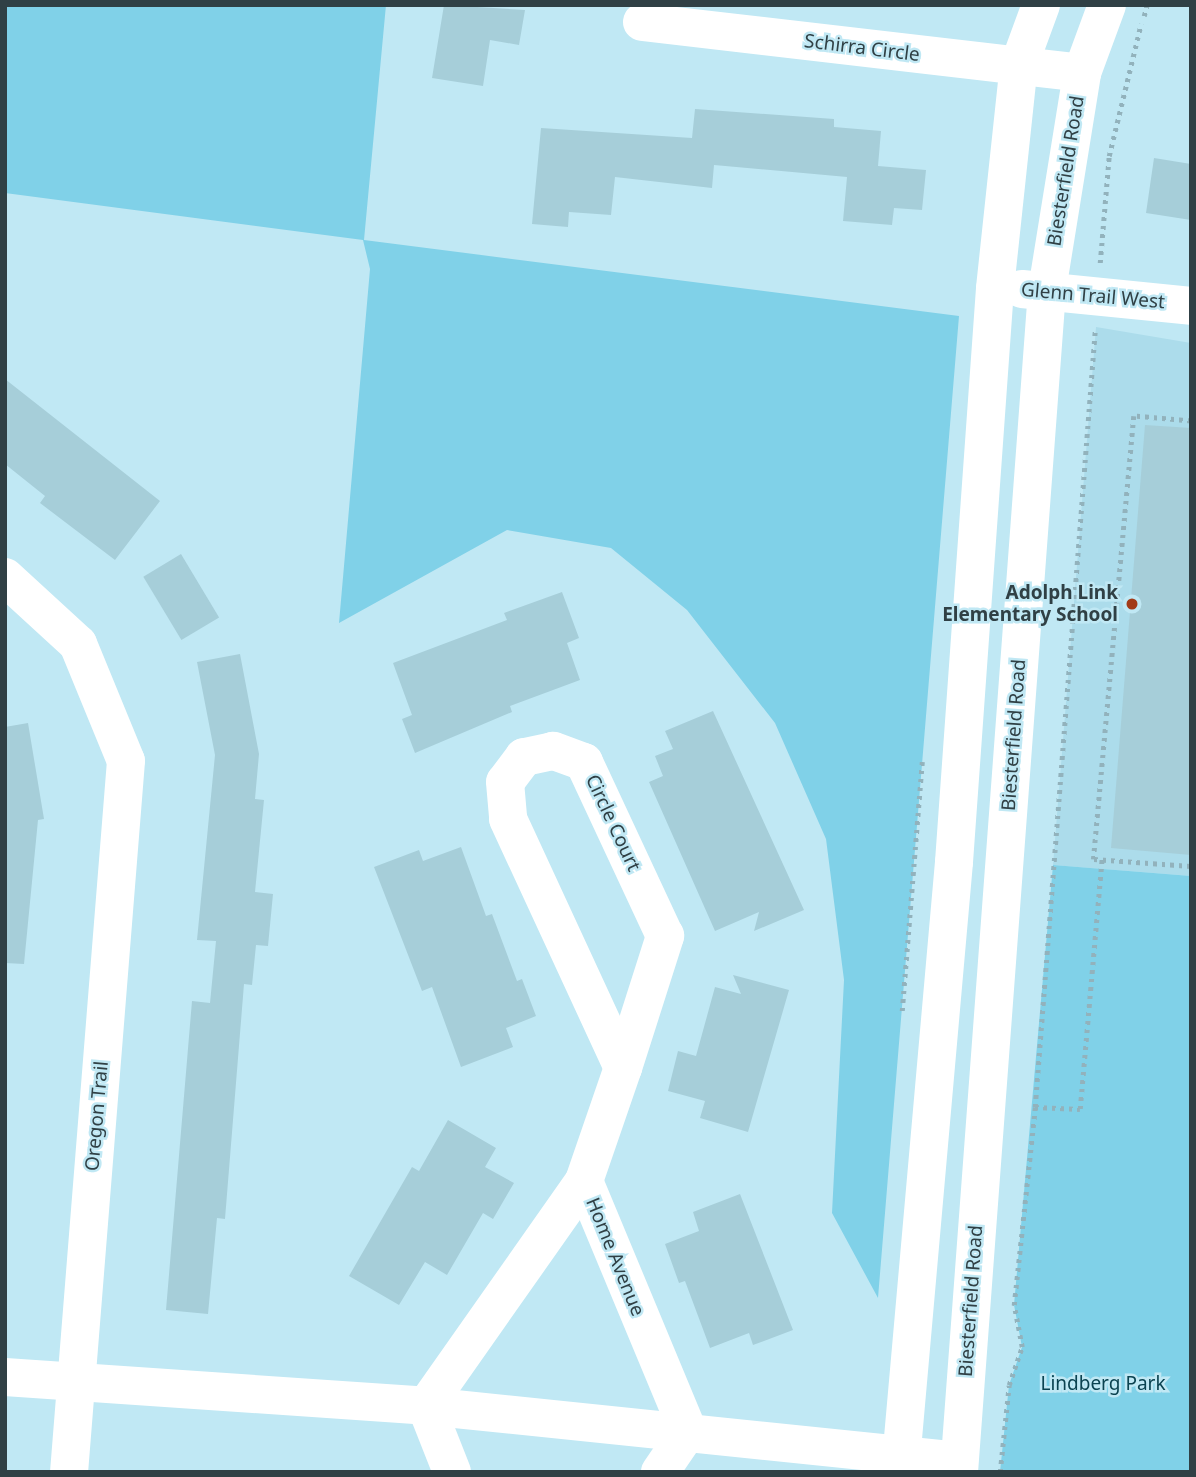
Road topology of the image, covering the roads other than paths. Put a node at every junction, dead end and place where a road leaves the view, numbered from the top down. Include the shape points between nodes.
1 (1041, 5) edge
2 (1107, 5) edge
3 (642, 22) dead end
4 (1019, 65) junction
5 (1082, 73) junction
6 (995, 288) junction
7 (1047, 290) junction
8 (1191, 306) edge
9 (5, 577) edge
10 (623, 1068) junction
11 (584, 1181) junction
12 (5, 1377) edge
13 (76, 1382) junction
14 (426, 1406) junction
15 (688, 1431) junction
16 (901, 1463) edge
17 (959, 1466) edge
18 (69, 1472) edge
19 (452, 1472) edge
20 (660, 1472) edge

1 - 4 street
2 - 5 street, Biesterfield Road
3 - 4 street, Schirra Circle
4 - 5 street, Schirra Circle
4 - 6 street
5 - 7 street, Biesterfield Road
6 - 7 street, Glenn Trail West
6 - 16 street via 954,862
7 - 8 street, Glenn Trail West
7 - 17 street, Biesterfield Road
9 - 13 street, Oregon Trail via 78,645 126,761
10 - 10 street, Circle Court via 665,936 584,762 554,751 524,757 505,782 508,819
10 - 11 street, Circle Court
11 - 14 street, Home Avenue
11 - 15 street, Home Avenue
12 - 13 street
13 - 14 street
13 - 18 street, Oregon Trail
14 - 15 street
14 - 19 street
15 - 16 street
15 - 20 street
16 - 17 street

